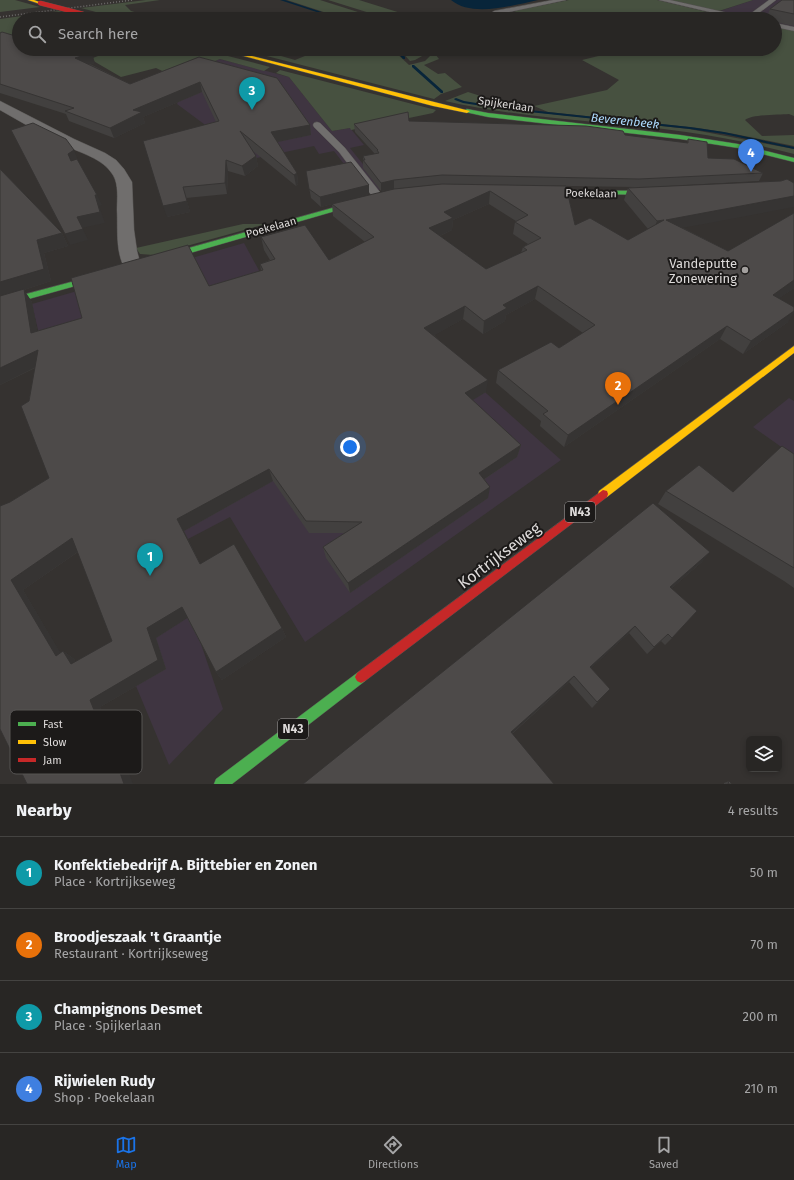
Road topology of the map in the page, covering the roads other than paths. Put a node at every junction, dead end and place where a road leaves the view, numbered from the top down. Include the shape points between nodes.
1 (30, 0) edge
2 (563, 0) edge
3 (662, 0) edge
4 (773, 0) edge
5 (76, 12) edge
6 (499, 12) edge
7 (716, 12) edge
8 (757, 12) edge
9 (782, 26) edge
10 (794, 29) edge
11 (246, 56) edge
12 (0, 105) edge
13 (317, 125) dead end
14 (794, 160) edge
15 (528, 192) edge
16 (667, 193) edge
17 (382, 197) joint
18 (154, 260) edge
19 (132, 266) edge
20 (109, 273) edge
21 (0, 304) edge
22 (794, 349) edge
23 (221, 784) edge

1 - 5 street, bridge
2 - 6 lane
3 - 7 lane
4 - 8 lane
9 - 10 lane
11 - 14 street, Spijkerlaan via 433,104 488,115 680,137 738,146
12 - 19 street via 100,156 119,172 124,182 126,237
13 - 17 lane
15 - 16 street, Poekelaan
17 - 18 street, Poekelaan
20 - 21 street
22 - 23 street, Kortrijkseweg / N43

